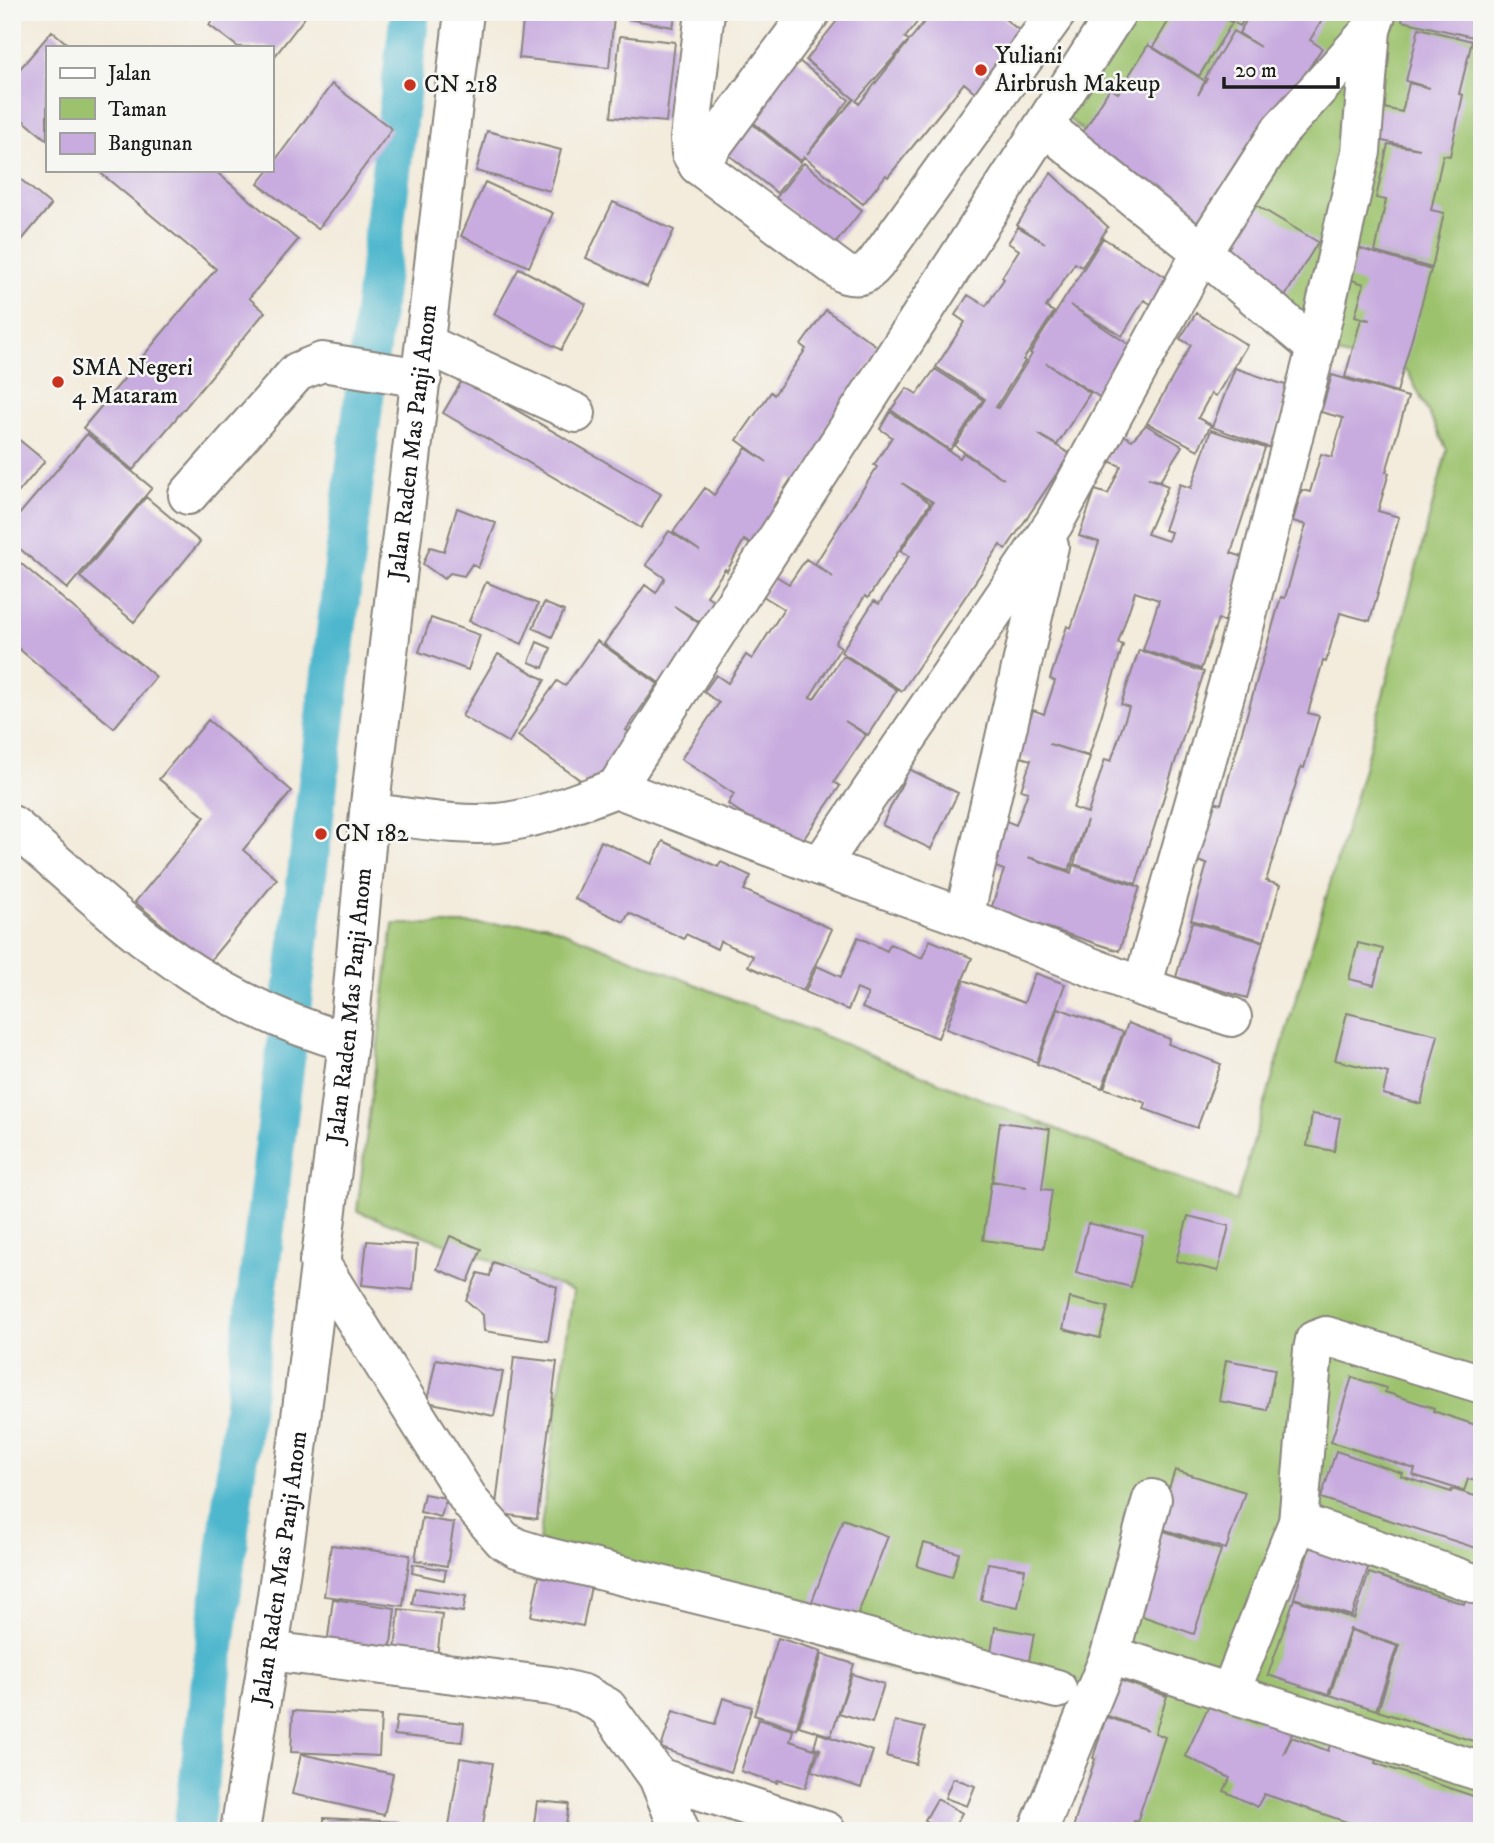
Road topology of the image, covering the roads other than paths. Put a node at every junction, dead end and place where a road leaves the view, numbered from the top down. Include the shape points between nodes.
1 (464, 12) edge
2 (705, 12) edge
3 (811, 12) edge
4 (1057, 12) edge
5 (1117, 12) edge
6 (1374, 21) edge
7 (1044, 126) junction
8 (698, 164) junction
9 (1202, 252) junction
10 (1316, 348) junction
11 (412, 365) junction
12 (576, 413) dead end
13 (188, 495) dead end
14 (1054, 523) junction
15 (616, 788) junction
16 (369, 813) junction
17 (12, 825) edge
18 (820, 866) junction
19 (964, 917) junction
20 (1142, 988) junction
21 (1233, 1017) dead end
22 (331, 1038) junction
23 (319, 1262) junction
24 (1482, 1384) edge
25 (1152, 1499) dead end
26 (1298, 1522) junction
27 (1482, 1586) edge
28 (270, 1651) junction
29 (1110, 1655) junction
30 (1057, 1689) dead end
31 (1230, 1693) junction
32 (1482, 1772) edge
33 (658, 1777) junction
34 (240, 1831) edge
35 (680, 1831) edge
36 (825, 1831) edge
37 (1038, 1831) edge

1 - 11 street, Jalan Raden Mas Panji Anom
2 - 8 street via 690,138
3 - 8 street
4 - 8 street via 866,275 845,274
5 - 7 street
6 - 9 street via 1280,131
6 - 10 street via 1361,152
7 - 9 street
7 - 15 street
9 - 10 street
9 - 14 street
10 - 20 street via 1241,639
11 - 12 street
11 - 13 street via 322,362 297,372
11 - 16 street, Jalan Raden Mas Panji Anom
14 - 18 street
14 - 19 street
15 - 16 street via 499,823
15 - 18 street
16 - 22 street, Jalan Raden Mas Panji Anom
17 - 22 street via 147,940 193,973 237,999
18 - 19 street
19 - 20 street
20 - 21 street
22 - 23 street, Jalan Raden Mas Panji Anom
23 - 28 street, Jalan Raden Mas Panji Anom
23 - 30 street via 471,1503 503,1540 543,1556
24 - 26 street via 1326,1336 1315,1340
25 - 29 street
26 - 27 street
26 - 31 street
28 - 33 street via 551,1686 583,1694 607,1707
28 - 34 street, Jalan Raden Mas Panji Anom
29 - 31 street
29 - 37 street
31 - 32 street
33 - 35 street
33 - 36 street

